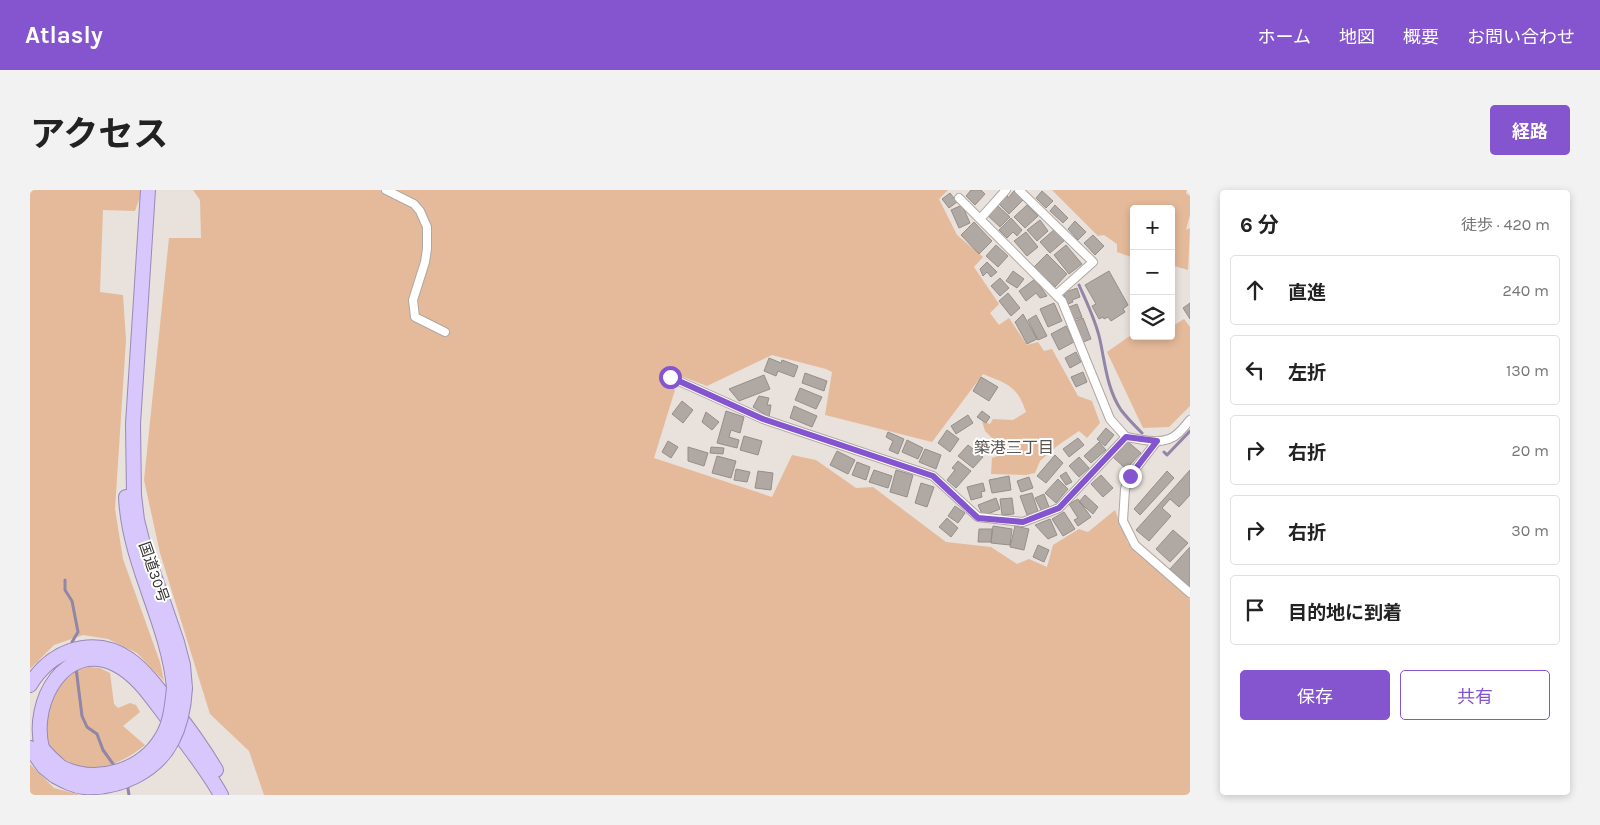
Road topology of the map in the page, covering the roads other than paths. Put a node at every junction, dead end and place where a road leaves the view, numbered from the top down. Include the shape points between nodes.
1 (148, 190) edge
2 (386, 190) edge
3 (1006, 190) edge
4 (1019, 190) edge
5 (959, 198) dead end
6 (980, 219) junction
7 (1056, 295) junction
8 (445, 332) dead end
9 (670, 377) dead end
10 (1190, 420) edge
11 (1126, 437) junction
12 (1157, 441) junction
13 (1190, 593) edge
14 (105, 655) junction
15 (65, 659) junction
16 (30, 685) edge
17 (30, 748) edge
18 (58, 772) junction
19 (221, 795) edge
20 (229, 795) edge

1 - 18 highway, 国道30号, bridge via 133,424 127,466 127,517 136,556 179,688 162,737 140,760 128,768 102,775
2 - 8 street via 414,204 427,227 425,262 413,300 415,317
3 - 6 street
4 - 7 street via 1093,262
5 - 6 street
6 - 7 street
7 - 11 street via 1062,301 1110,419
9 - 11 street via 763,419 933,476 978,518 1023,522 1059,508
10 - 12 street via 1178,434
11 - 12 street
12 - 13 street via 1130,476 1125,489 1123,521 1135,545
14 - 15 highway, 国道30号 via 94,659
14 - 19 highway, 国道30号 via 147,692
14 - 20 highway, 国道30号 via 117,652 148,675 195,737
15 - 16 highway, 国道30号 via 54,659
15 - 18 highway, 国道30号 via 39,693 34,716 34,727 42,748
17 - 18 highway, 国道30号 via 44,767

